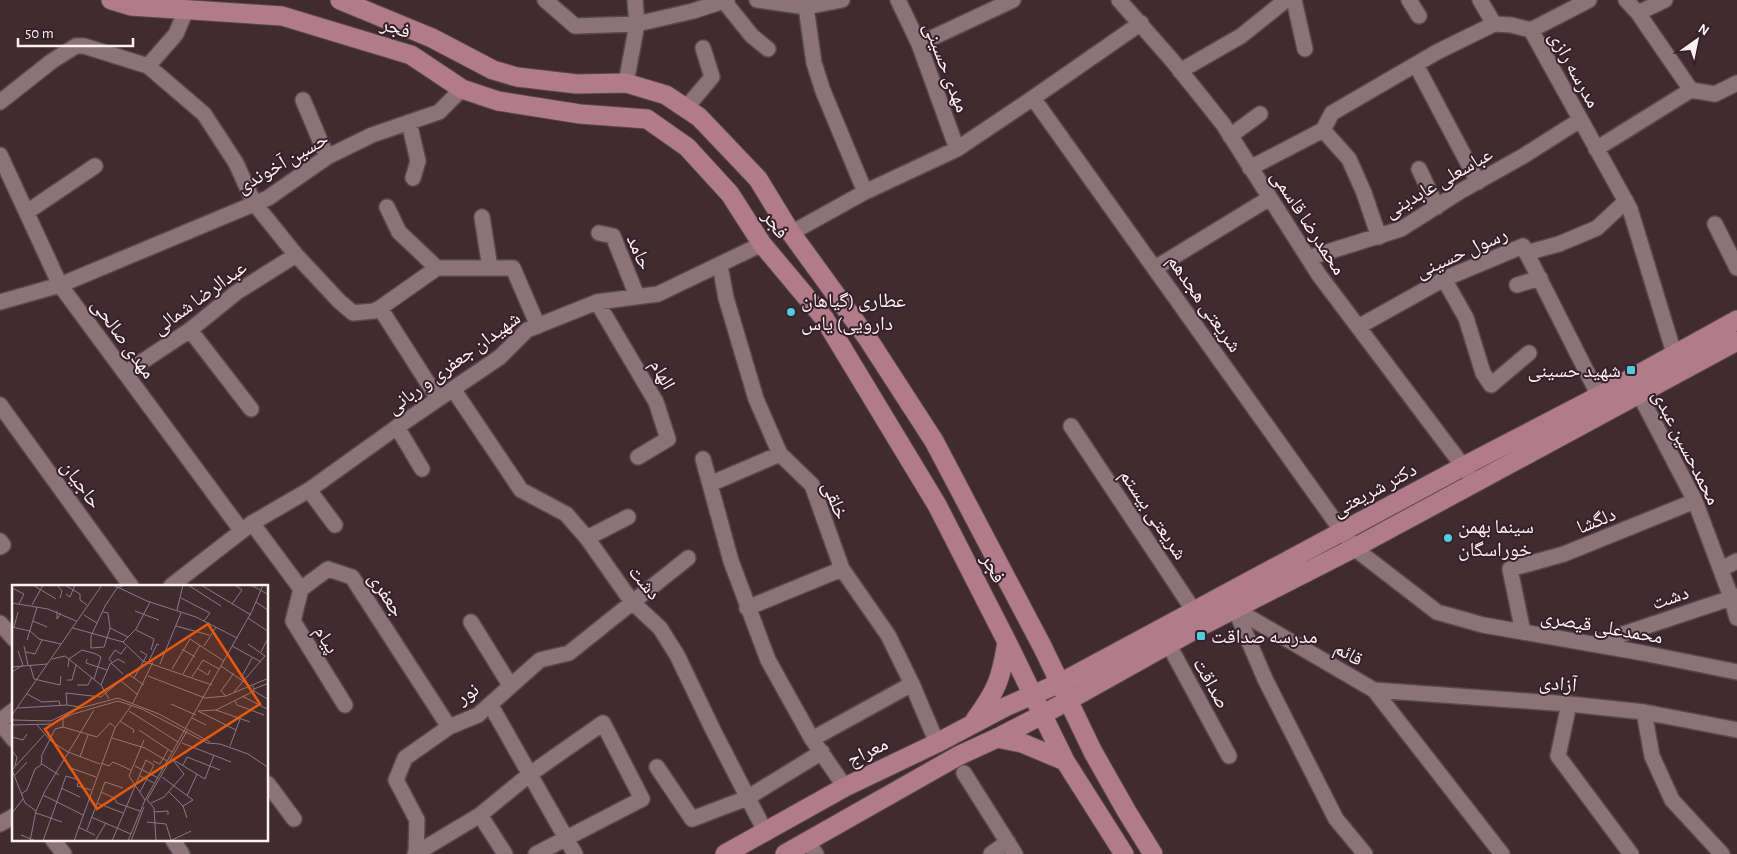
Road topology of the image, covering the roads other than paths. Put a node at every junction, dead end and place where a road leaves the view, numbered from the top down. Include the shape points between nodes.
1 (111, 0) edge
2 (340, 0) edge
3 (367, 0) edge
4 (545, 0) edge
5 (635, 0) edge
6 (725, 0) edge
7 (757, 0) edge
8 (842, 0) edge
9 (898, 0) edge
10 (1013, 0) edge
11 (1119, 0) edge
12 (1286, 0) edge
13 (1294, 0) edge
14 (1409, 0) edge
15 (1480, 0) edge
16 (1588, 0) edge
17 (1626, 0) edge
18 (1665, 0) edge
19 (806, 7) junction
20 (186, 10) junction
21 (1638, 13) junction
22 (1419, 16) dead end
23 (384, 17) junction
24 (1141, 23) junction
25 (637, 24) junction
26 (1494, 24) junction
27 (1530, 30) junction
28 (919, 44) junction
29 (703, 48) dead end
30 (768, 49) dead end
31 (1305, 49) dead end
32 (1416, 65) junction
33 (148, 66) junction
34 (1180, 71) junction
35 (626, 83) junction
36 (1737, 84) edge
37 (462, 88) junction
38 (1691, 90) junction
39 (1034, 98) junction
40 (303, 100) dead end
41 (0, 102) edge
42 (686, 108) junction
43 (1260, 114) dead end
44 (1580, 120) junction
45 (410, 122) junction
46 (1323, 130) junction
47 (1230, 136) junction
48 (957, 149) junction
49 (1596, 149) junction
50 (0, 155) edge
51 (327, 157) junction
52 (95, 166) dead end
53 (1250, 168) junction
54 (1419, 169) dead end
55 (413, 178) dead end
56 (1478, 182) junction
57 (865, 192) junction
58 (1270, 198) junction
59 (1626, 201) junction
60 (254, 203) junction
61 (387, 207) dead end
62 (1437, 207) junction
63 (27, 212) junction
64 (482, 216) dead end
65 (1715, 224) dead end
66 (791, 232) junction
67 (599, 233) dead end
68 (1379, 237) junction
69 (762, 244) junction
70 (1526, 253) junction
71 (296, 255) junction
72 (1308, 258) junction
73 (720, 265) junction
74 (437, 268) junction
75 (490, 268) junction
76 (1155, 268) junction
77 (1737, 268) edge
78 (1540, 278) junction
79 (1444, 279) junction
80 (1517, 285) dead end
81 (60, 286) junction
82 (637, 296) junction
83 (0, 302) edge
84 (597, 302) junction
85 (380, 308) junction
86 (1737, 320) edge
87 (538, 326) junction
88 (1358, 327) junction
89 (190, 330) junction
90 (1737, 341) edge
91 (1528, 353) dead end
92 (1678, 363) junction
93 (125, 373) junction
94 (1635, 386) junction
95 (453, 389) junction
96 (438, 399) junction
97 (1604, 403) junction
98 (0, 405) edge
99 (251, 409) dead end
100 (1071, 426) dead end
101 (396, 427) junction
102 (780, 454) junction
103 (638, 457) dead end
104 (703, 459) dead end
105 (422, 469) dead end
106 (1469, 474) junction
107 (710, 484) junction
108 (309, 490) junction
109 (1695, 501) junction
110 (628, 517) dead end
111 (336, 525) dead end
112 (247, 526) junction
113 (1343, 532) junction
114 (586, 538) junction
115 (0, 541) edge
116 (0, 547) edge
117 (1354, 548) junction
118 (688, 558) dead end
119 (1737, 561) edge
120 (842, 569) junction
121 (1510, 569) joint
122 (1721, 569) junction
123 (130, 585) edge
124 (173, 585) edge
125 (301, 589) junction
126 (1734, 596) edge
127 (632, 602) junction
128 (1231, 602) junction
129 (747, 608) junction
130 (1199, 618) junction
131 (1737, 618) edge
132 (471, 622) dead end
133 (1523, 632) junction
134 (1164, 638) junction
135 (1007, 642) junction
136 (1594, 644) junction
137 (1050, 663) junction
138 (1081, 672) junction
139 (1737, 672) edge
140 (912, 684) junction
141 (1060, 684) junction
142 (510, 685) junction
143 (1374, 690) junction
144 (1032, 696) junction
145 (1068, 701) junction
146 (490, 704) junction
147 (1569, 704) junction
148 (345, 706) dead end
149 (12, 712) edge
150 (1644, 712) junction
151 (1042, 715) junction
152 (0, 722) edge
153 (972, 724) junction
154 (449, 727) junction
155 (1737, 730) edge
156 (12, 737) edge
157 (997, 738) junction
158 (812, 739) junction
159 (937, 743) junction
160 (822, 752) junction
161 (1229, 756) dead end
162 (1065, 761) junction
163 (657, 767) dead end
164 (964, 773) dead end
165 (530, 774) junction
166 (269, 785) edge
167 (845, 787) junction
168 (747, 798) junction
169 (480, 815) junction
170 (12, 817) edge
171 (294, 819) dead end
172 (0, 824) edge
173 (766, 832) junction
174 (566, 838) junction
175 (55, 842) edge
176 (174, 842) edge
177 (1012, 848) edge
178 (809, 850) edge
179 (64, 854) edge
180 (182, 854) edge
181 (416, 854) edge
182 (505, 854) edge
183 (536, 854) edge
184 (575, 854) edge
185 (725, 854) edge
186 (785, 854) edge
187 (991, 854) edge
188 (1124, 854) edge
189 (1153, 854) edge
190 (1364, 854) edge
191 (1502, 854) edge
192 (1631, 854) edge
193 (1722, 854) edge

1 - 20 main road, فجر via 130,6
2 - 23 main road
3 - 23 street
4 - 25 street via 575,26
5 - 25 street
6 - 25 street
6 - 30 street via 752,36
7 - 19 street
8 - 19 street
9 - 28 street, مهدی حسینی
10 - 28 street
11 - 24 street, محمدرضا قاسمی
12 - 34 street via 1241,36
13 - 31 street
14 - 22 street
15 - 26 street
16 - 27 street
17 - 21 street
18 - 21 street
19 - 57 street via 814,63
20 - 33 street via 176,34
20 - 37 main road, فجر via 282,16 411,55
21 - 38 street
23 - 35 main road via 493,70 516,77 577,84
24 - 34 street, محمدرضا قاسمی
24 - 39 street
25 - 35 street
26 - 27 street, مدرسه رازی
26 - 32 street
27 - 44 street, مدرسه رازی
28 - 48 street, مهدی حسینی
29 - 42 street via 712,77
32 - 46 street via 1332,113
32 - 56 street
33 - 41 street via 76,46
33 - 60 street via 204,114 236,163
34 - 47 street, محمدرضا قاسمی
35 - 42 main road via 666,95
36 - 38 street via 1716,94
37 - 45 street, حسین آخوندی via 439,112
37 - 69 main road, فجر via 498,101 580,114 646,119 687,147 730,194
38 - 49 street
39 - 48 street
39 - 76 street, شریعتی هجدهم
40 - 51 street
42 - 66 main road via 758,179
43 - 47 street
44 - 49 street, مدرسه رازی
44 - 56 street, عباسعلی عابدینی
45 - 51 street, حسین آخوندی via 372,135
45 - 55 street via 418,161
46 - 53 street
46 - 68 street via 1349,159
47 - 53 street, محمدرضا قاسمی
48 - 57 street
49 - 59 street, مدرسه رازی
50 - 63 street, مهدی صالحی
51 - 60 street, حسین آخوندی via 268,198
52 - 63 street
53 - 58 street, محمدرضا قاسمی
54 - 62 street
56 - 62 street, عباسعلی عابدینی
57 - 66 street
58 - 72 street, محمدرضا قاسمی
58 - 76 street
59 - 70 street via 1597,228
59 - 92 street, مدرسه رازی
60 - 71 street
60 - 81 street, حسین آخوندی
61 - 74 street via 398,232
62 - 68 street, عباسعلی عابدینی via 1401,230
63 - 81 street, مهدی صالحی
64 - 75 street
65 - 77 street
66 - 69 main road
66 - 137 main road via 868,339 934,441
67 - 82 street, حامد via 613,236
68 - 72 street, عباسعلی عابدینی
69 - 73 street, شهیدان جعفری و ربانی
69 - 135 main road, فجر via 824,318 937,504
70 - 78 street, رسول حسینی
70 - 79 street, رسول حسینی via 1523,246
71 - 85 street via 353,312
71 - 89 street, عبدالرضا شمالی via 237,292
72 - 88 street, محمدرضا قاسمی
73 - 82 street, شهیدان جعفری و ربانی via 658,294
73 - 102 street, خلقی via 726,298 756,399
74 - 75 street
74 - 85 street
75 - 87 street via 513,268
76 - 113 street, شریعتی هجدهم
78 - 80 street
78 - 97 street, رسول حسینی
79 - 88 street, رسول حسینی
79 - 91 street via 1466,318 1483,373 1491,385
81 - 83 street, حسین آخوندی
81 - 93 street, مهدی صالحی
82 - 84 street, شهیدان جعفری و ربانی
84 - 87 street, شهیدان جعفری و ربانی
84 - 103 street, الهام via 656,402 668,439
85 - 96 street
86 - 92 main road, دکتر شریعتی
87 - 95 street, شهیدان جعفری و ربانی via 527,330 500,357
88 - 106 street, محمدرضا قاسمی
89 - 93 street, عبدالرضا شمالی
89 - 99 street
90 - 92 main road, دکتر شریعتی
92 - 94 main road, دکتر شریعتی
93 - 112 street, مهدی صالحی
94 - 97 main road, دکتر شریعتی
94 - 109 street, محمدحسین عبدی
95 - 96 street, شهیدان جعفری و ربانی
95 - 114 street, دشت via 521,490 566,514
96 - 101 street, شهیدان جعفری و ربانی
97 - 106 main road, دکتر شریعتی
98 - 123 street, حاجیان
100 - 130 street, شریعتی بیستم
101 - 105 street
101 - 108 street, شهیدان جعفری و ربانی
102 - 107 street
102 - 120 street, خلقی via 812,485
104 - 107 street
106 - 113 main road, دکتر شریعتی
106 - 117 main road, دکتر شریعتی
107 - 129 street
108 - 111 street
108 - 112 street, شهیدان جعفری و ربانی
109 - 121 street, دلگشا via 1564,554
109 - 122 street, محمدحسین عبدی
110 - 114 street
112 - 124 street, شهیدان جعفری و ربانی
112 - 125 street
113 - 117 street, شریعتی هجدهم
113 - 128 main road, دکتر شریعتی
114 - 127 street, دشت
115 - 116 street via 3,545
117 - 128 main road, دکتر شریعتی
117 - 133 street, شریعتی هجدهم via 1437,612
118 - 127 street, نور
119 - 122 street
120 - 129 street
120 - 140 street, خلقی via 888,635
121 - 133 street, محمدعلی قیصری
122 - 126 street, محمدحسین عبدی
125 - 148 street, پیام via 293,620
125 - 154 street, جعفری via 328,569 352,577
126 - 131 street, محمدحسین عبدی
126 - 136 street, دشت
127 - 142 street, نور via 569,653 540,660
127 - 168 street, دشت via 660,628 677,655
128 - 130 main road, دکتر شریعتی
128 - 143 street, قائم
128 - 190 street via 1265,679 1336,819
129 - 158 street via 768,660
130 - 134 main road, دکتر شریعتی
132 - 142 street
133 - 136 street, محمدعلی قیصری
134 - 138 main road, دکتر شریعتی
134 - 145 main road, دکتر شریعتی
134 - 161 street, صداقت
135 - 144 main road, فجر
135 - 153 main road via 996,689
136 - 139 street, محمدعلی قیصری
137 - 138 main road via 1063,671
137 - 141 main road
138 - 141 main road, دکتر شریعتی
140 - 158 street
140 - 159 street, خلقی
141 - 144 main road, دکتر شریعتی
141 - 145 main road
142 - 146 street, نور
143 - 147 street, آزادی
143 - 191 street, قائم
144 - 151 main road, فجر
144 - 153 main road, معراج
145 - 151 main road, دکتر شریعتی
145 - 189 main road via 1093,752
146 - 154 street, نور via 478,715
146 - 165 street
147 - 150 street, آزادی
147 - 192 street via 1558,756
149 - 152 street
150 - 155 street, آزادی
150 - 193 street via 1652,756 1672,800
151 - 157 main road
151 - 162 main road, فجر
152 - 156 street
153 - 159 main road, معراج
154 - 181 street, نور via 405,758 396,780 417,820
157 - 162 main road
157 - 178 main road via 958,756
158 - 160 street
159 - 167 main road, معراج
160 - 167 street
160 - 168 street
162 - 188 main road, فجر
163 - 168 street via 692,819
164 - 177 street
165 - 169 street
165 - 174 street
165 - 174 street via 603,723 642,799
166 - 171 street
167 - 173 main road, معراج
168 - 173 street, دشت
169 - 181 street
169 - 182 street
170 - 172 street
173 - 185 main road, معراج
174 - 183 street
174 - 184 street
175 - 179 street
176 - 180 street
177 - 187 street
178 - 186 main road

